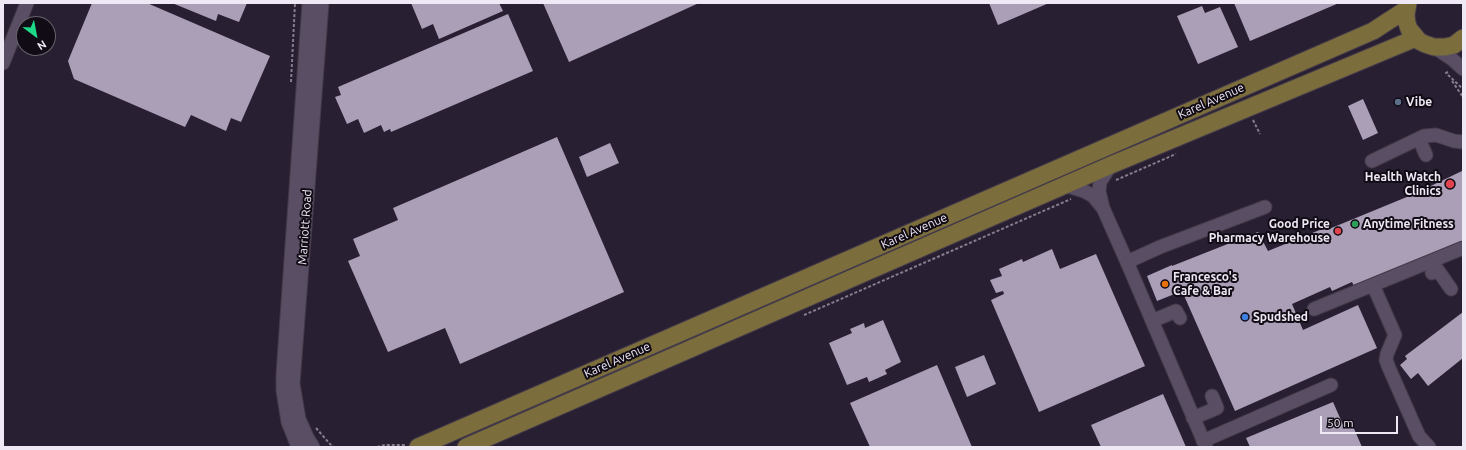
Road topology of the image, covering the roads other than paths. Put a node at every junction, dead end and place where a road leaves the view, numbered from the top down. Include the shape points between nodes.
1 (28, 3) edge
2 (310, 3) edge
3 (322, 3) edge
4 (1408, 6) edge
5 (1416, 38) junction
6 (1463, 38) edge
7 (1434, 47) junction
8 (3, 63) edge
9 (1463, 69) edge
10 (1276, 95) junction
11 (1201, 106) junction
12 (1419, 139) junction
13 (1463, 142) edge
14 (1426, 155) dead end
15 (1372, 161) dead end
16 (1111, 165) junction
17 (1064, 185) junction
18 (1259, 205) dead end
19 (1103, 208) junction
20 (1463, 248) edge
21 (1127, 262) junction
22 (1432, 273) dead end
23 (1373, 285) junction
24 (1451, 289) dead end
25 (1314, 309) dead end
26 (1180, 318) dead end
27 (1152, 321) junction
28 (1331, 385) dead end
29 (1212, 396) dead end
30 (1193, 418) junction
31 (1428, 440) edge
32 (1205, 444) edge
33 (298, 447) edge
34 (313, 447) edge
35 (418, 447) edge
36 (466, 447) edge

1 - 8 street
2 - 33 street, Marriott Road via 283,374 288,422
3 - 34 street, Marriott Road via 293,384 299,419
4 - 5 main road, Karel Avenue via 1407,23
4 - 11 main road, Karel Avenue via 1373,31
5 - 7 main road
5 - 10 main road, Karel Avenue
6 - 7 main road via 1454,45
7 - 9 street
10 - 11 main road via 1208,110
10 - 16 main road, Karel Avenue
11 - 35 main road, Karel Avenue
12 - 13 street via 1436,135
12 - 14 street
12 - 15 street
16 - 17 main road, Karel Avenue
16 - 19 street via 1100,182
17 - 19 street via 1088,192
17 - 36 main road, Karel Avenue
18 - 21 street via 1158,242
19 - 21 street
20 - 23 street
21 - 27 street
22 - 24 street via 1436,269
23 - 25 street
23 - 31 street via 1398,334 1386,360 1414,412 1419,436
26 - 27 street via 1176,310
27 - 30 street
28 - 32 street
29 - 30 street via 1217,408
30 - 32 street

